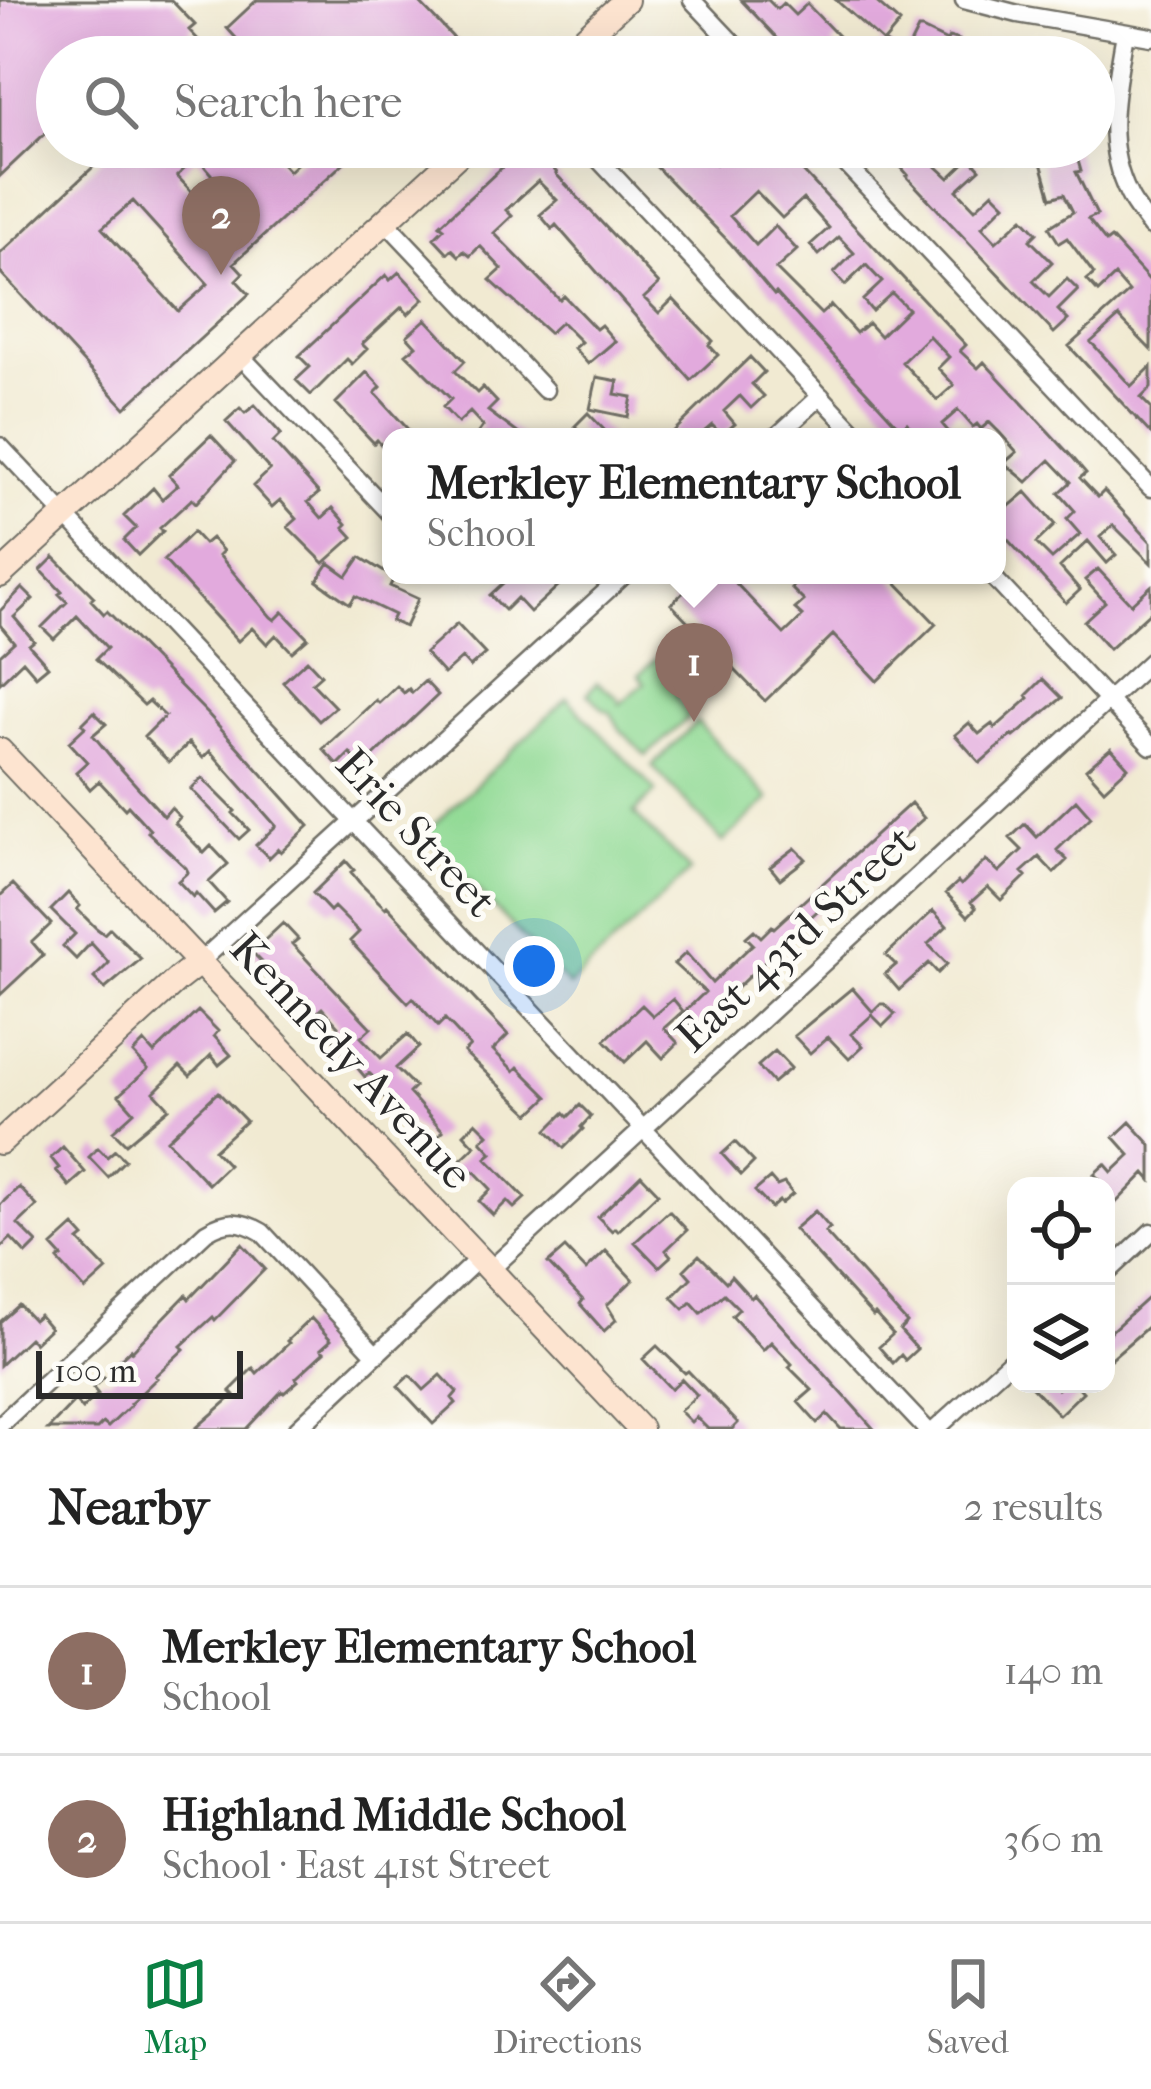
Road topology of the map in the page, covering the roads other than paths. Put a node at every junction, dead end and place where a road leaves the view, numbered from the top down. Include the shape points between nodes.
1 (626, 0) edge
2 (692, 0) edge
3 (964, 0) edge
4 (1126, 33) junction
5 (587, 36) edge
6 (726, 36) edge
7 (1151, 37) edge
8 (1115, 97) edge
9 (1115, 147) edge
10 (443, 168) edge
11 (607, 168) edge
12 (850, 168) edge
13 (385, 221) junction
14 (1151, 227) edge
15 (240, 355) junction
16 (544, 390) dead end
17 (820, 396) junction
18 (786, 428) edge
19 (851, 428) edge
20 (0, 446) edge
21 (1151, 488) edge
22 (382, 505) edge
23 (65, 514) junction
24 (0, 575) edge
25 (615, 584) edge
26 (1000, 584) edge
27 (1151, 661) edge
28 (1108, 701) junction
29 (1151, 746) edge
30 (0, 751) edge
31 (356, 822) junction
32 (200, 961) junction
33 (643, 1129) junction
34 (0, 1142) edge
35 (1151, 1232) edge
36 (484, 1264) junction
37 (1115, 1266) edge
38 (376, 1354) junction
39 (1007, 1364) edge
40 (0, 1425) edge
41 (297, 1429) edge
42 (640, 1429) edge
43 (926, 1429) edge
44 (936, 1429) edge

1 - 5 street
2 - 6 street
3 - 4 street
4 - 7 street
4 - 8 street
9 - 14 street via 1129,196
10 - 13 street
11 - 17 street
12 - 21 street
13 - 15 street
13 - 16 street
15 - 22 street
15 - 23 street
17 - 18 street
17 - 19 street
20 - 23 street, Erie Street
23 - 24 street
23 - 31 street, Erie Street
25 - 31 street
26 - 28 street
27 - 28 street, East 43rd Street
28 - 29 street
28 - 33 street, East 43rd Street
30 - 32 street, Kennedy Avenue
31 - 32 street
31 - 33 street, Erie Street
32 - 34 street
32 - 36 street, Kennedy Avenue
33 - 36 street, East 43rd Street
33 - 43 street, Erie Street
35 - 37 street
36 - 38 street, East 43rd Street
36 - 42 street, Kennedy Avenue
38 - 40 street via 262,1232 231,1222 206,1232
38 - 41 street, East 43rd Street
39 - 44 street

